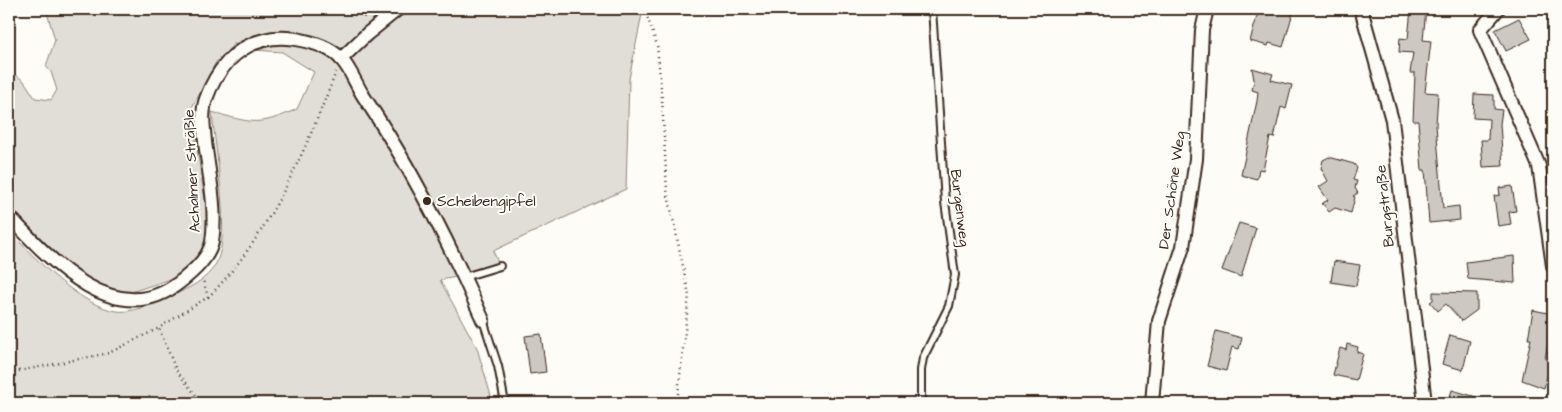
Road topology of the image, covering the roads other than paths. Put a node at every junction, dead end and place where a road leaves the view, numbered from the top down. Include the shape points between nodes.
1 (398, 9) edge
2 (932, 9) edge
3 (1206, 9) edge
4 (1360, 9) edge
5 (1498, 9) edge
6 (341, 59) junction
7 (9, 216) edge
8 (500, 266) dead end
9 (1553, 266) edge
10 (464, 277) junction
11 (483, 320) joint
12 (505, 403) edge
13 (921, 403) edge
14 (1152, 403) edge
15 (1425, 403) edge

1 - 6 street
2 - 13 lane, Burgenweg via 945,202 955,274 949,306 923,358
3 - 14 street, Der Schöne Weg via 1202,30 1196,159 1183,247 1159,322
4 - 15 street, Burgstraße via 1392,120
5 - 9 street via 1480,30 1539,166
6 - 7 street, Achalmer Sträßle via 298,38 274,37 238,51 221,69 210,88 203,116 213,229 211,244 199,266 164,292 126,300 100,293 85,285 36,244
6 - 10 street via 427,201
8 - 10 lane
10 - 11 street
11 - 12 lane via 498,366

